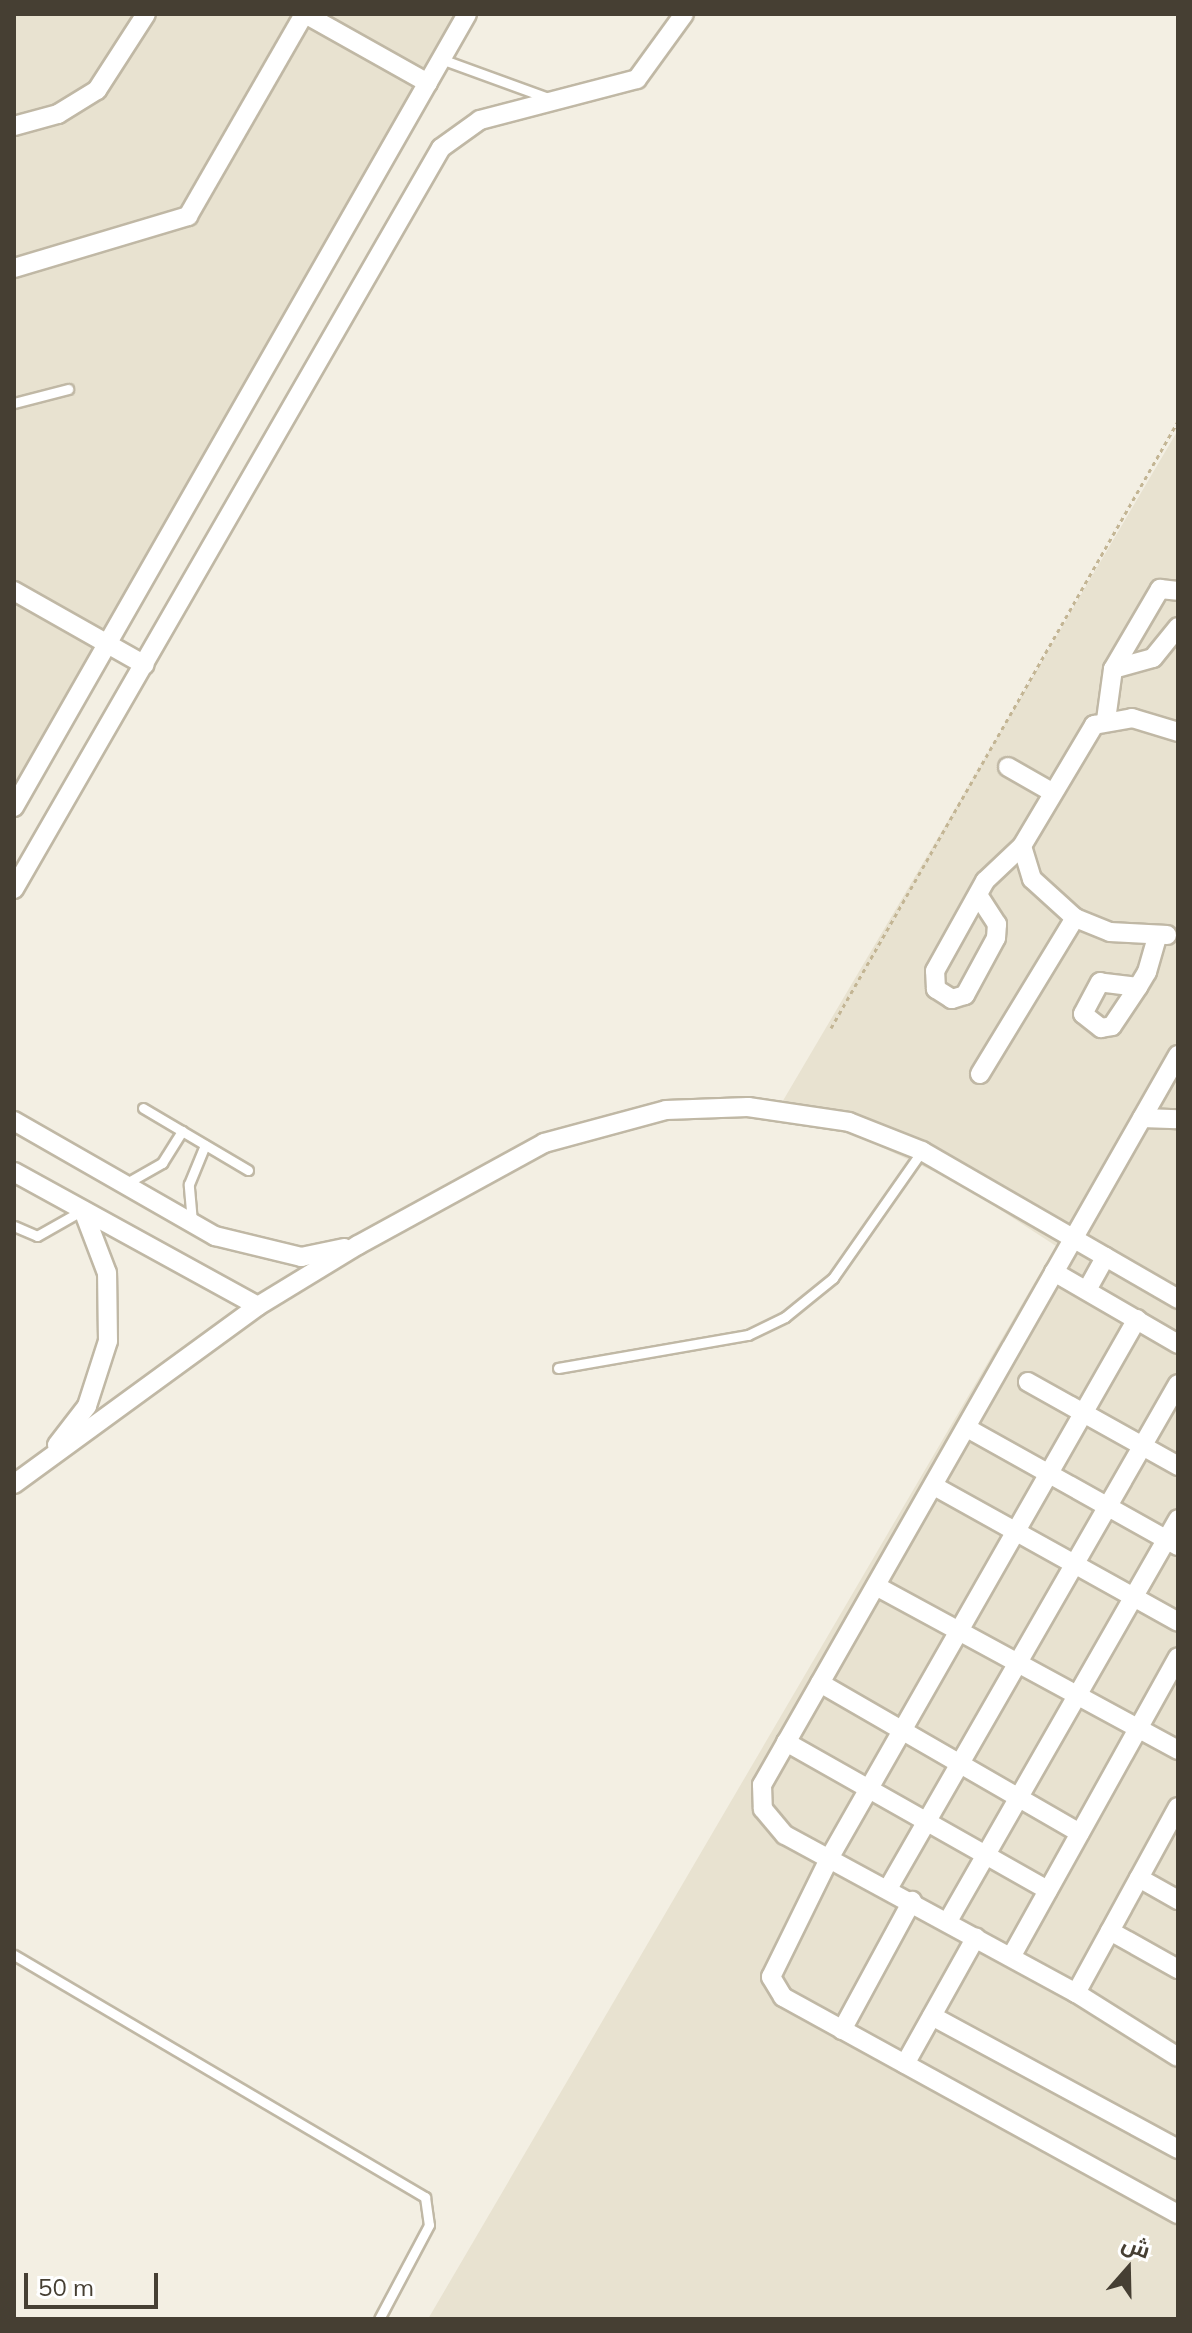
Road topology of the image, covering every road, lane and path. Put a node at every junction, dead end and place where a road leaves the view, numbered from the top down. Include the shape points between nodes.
1 (146, 14) edge
2 (304, 14) edge
3 (467, 14) edge
4 (684, 14) edge
5 (441, 59) junction
6 (428, 83) junction
7 (554, 100) junction
8 (14, 126) edge
9 (14, 268) edge
10 (68, 389) dead end
11 (14, 403) edge
12 (1178, 421) edge
13 (14, 591) edge
14 (1178, 591) edge
15 (1178, 627) edge
16 (107, 644) junction
17 (145, 665) junction
18 (1113, 669) junction
19 (1106, 720) junction
20 (1178, 732) edge
21 (1008, 767) dead end
22 (1050, 791) junction
23 (14, 807) edge
24 (1022, 846) junction
25 (14, 889) edge
26 (978, 895) junction
27 (1075, 918) junction
28 (1138, 987) dead end
29 (831, 1028) dead end
30 (1178, 1055) edge
31 (980, 1074) dead end
32 (143, 1108) dead end
33 (1142, 1118) junction
34 (1178, 1119) edge
35 (14, 1121) edge
36 (182, 1131) junction
37 (205, 1145) junction
38 (922, 1151) junction
39 (248, 1170) dead end
40 (14, 1172) edge
41 (125, 1184) junction
42 (83, 1210) junction
43 (192, 1223) junction
44 (14, 1226) edge
45 (1074, 1239) junction
46 (358, 1245) junction
47 (1105, 1257) junction
48 (1054, 1272) junction
49 (1087, 1290) junction
50 (1178, 1299) edge
51 (258, 1306) junction
52 (1137, 1319) junction
53 (1178, 1344) edge
54 (558, 1368) dead end
55 (1028, 1382) dead end
56 (1178, 1384) edge
57 (1083, 1413) junction
58 (967, 1428) junction
59 (1142, 1446) junction
60 (46, 1461) junction
61 (1178, 1466) edge
62 (1048, 1474) junction
63 (14, 1484) edge
64 (934, 1486) junction
65 (1108, 1507) junction
66 (1178, 1519) edge
67 (1015, 1532) junction
68 (1172, 1543) edge
69 (1074, 1565) junction
70 (876, 1586) junction
71 (1133, 1597) junction
72 (1178, 1622) edge
73 (959, 1631) junction
74 (1178, 1657) edge
75 (1018, 1663) junction
76 (820, 1683) junction
77 (1077, 1695) junction
78 (1138, 1728) junction
79 (902, 1731) junction
80 (786, 1742) junction
81 (1178, 1750) edge
82 (960, 1764) junction
83 (868, 1789) junction
84 (1018, 1798) junction
85 (1178, 1807) edge
86 (927, 1822) junction
87 (1173, 1827) edge
88 (1080, 1833) junction
89 (831, 1855) junction
90 (986, 1855) junction
91 (1139, 1878) junction
92 (889, 1887) junction
93 (1048, 1890) junction
94 (1178, 1900) edge
95 (912, 1901) junction
96 (948, 1921) junction
97 (1110, 1931) junction
98 (976, 1937) junction
99 (14, 1955) edge
100 (1011, 1957) junction
101 (1178, 1969) edge
102 (1076, 1993) junction
103 (932, 2016) junction
104 (842, 2030) junction
105 (1178, 2057) edge
106 (905, 2064) junction
107 (1178, 2149) edge
108 (1178, 2214) edge
109 (379, 2319) edge

1 - 8 street via 97,90 58,114
2 - 6 street
2 - 9 street via 188,216
3 - 5 street
4 - 7 street via 637,79
5 - 6 street
5 - 7 lane
6 - 16 street
7 - 17 street via 480,120 441,148
10 - 11 lane
12 - 29 path
13 - 16 street
14 - 18 street via 1160,589
15 - 18 street via 1153,658
16 - 17 street
16 - 23 street
17 - 25 street
18 - 19 street
19 - 20 street
19 - 22 street via 1084,733
21 - 22 street
22 - 24 street
24 - 26 street
24 - 27 street via 1032,879
26 - 26 street via 933,975 936,989 952,999 965,995 996,938 997,924
27 - 28 street via 1110,932 1162,935
27 - 31 street
30 - 33 street
32 - 36 lane
33 - 34 street
33 - 45 street
35 - 41 street
36 - 37 lane
36 - 41 lane via 162,1163
37 - 39 lane
37 - 43 lane via 189,1184
38 - 45 street
38 - 46 street via 803,1112 666,1110 544,1143
38 - 54 lane via 840,1270 785,1317 748,1335
40 - 42 street
41 - 43 street
42 - 44 lane via 37,1236
42 - 51 street
42 - 60 street via 107,1273 108,1341 87,1406
43 - 46 street via 257,1251 301,1257
45 - 47 street
45 - 48 street
46 - 51 street
47 - 49 street
47 - 50 street
48 - 49 street
48 - 58 street
49 - 52 street
51 - 60 street
52 - 53 street
52 - 57 street
55 - 57 street
56 - 59 street
57 - 59 street
57 - 62 street
58 - 62 street
58 - 64 street
59 - 61 street
59 - 65 street
60 - 63 street
62 - 65 street
62 - 67 street
64 - 67 street
64 - 70 street
65 - 68 street
65 - 69 street
66 - 68 street
67 - 69 street
67 - 73 street
68 - 71 street
69 - 71 street
69 - 75 street
70 - 73 street
70 - 76 street
71 - 72 street
71 - 77 street
73 - 75 street
73 - 79 street
74 - 78 street
75 - 77 street
75 - 82 street
76 - 79 street
76 - 80 street
77 - 78 street
77 - 84 street
78 - 81 street
78 - 88 street
79 - 82 street
79 - 83 street
80 - 83 street
80 - 89 street via 762,1785 763,1809 785,1835
82 - 84 street
82 - 86 street
83 - 86 street
83 - 89 street
84 - 88 street
84 - 90 street
85 - 87 street
86 - 90 street
86 - 92 street
87 - 91 street
88 - 93 street
89 - 92 street
89 - 104 street via 771,1977 783,1997
90 - 93 street
90 - 96 street
91 - 94 street
91 - 97 street
92 - 95 street
93 - 100 street
95 - 96 street
95 - 104 street
96 - 98 street
97 - 101 street
97 - 102 street
98 - 100 street
98 - 103 street
99 - 109 lane via 425,2197 429,2225
100 - 102 street
102 - 105 street
103 - 106 street
103 - 107 street
104 - 106 street
106 - 108 street

